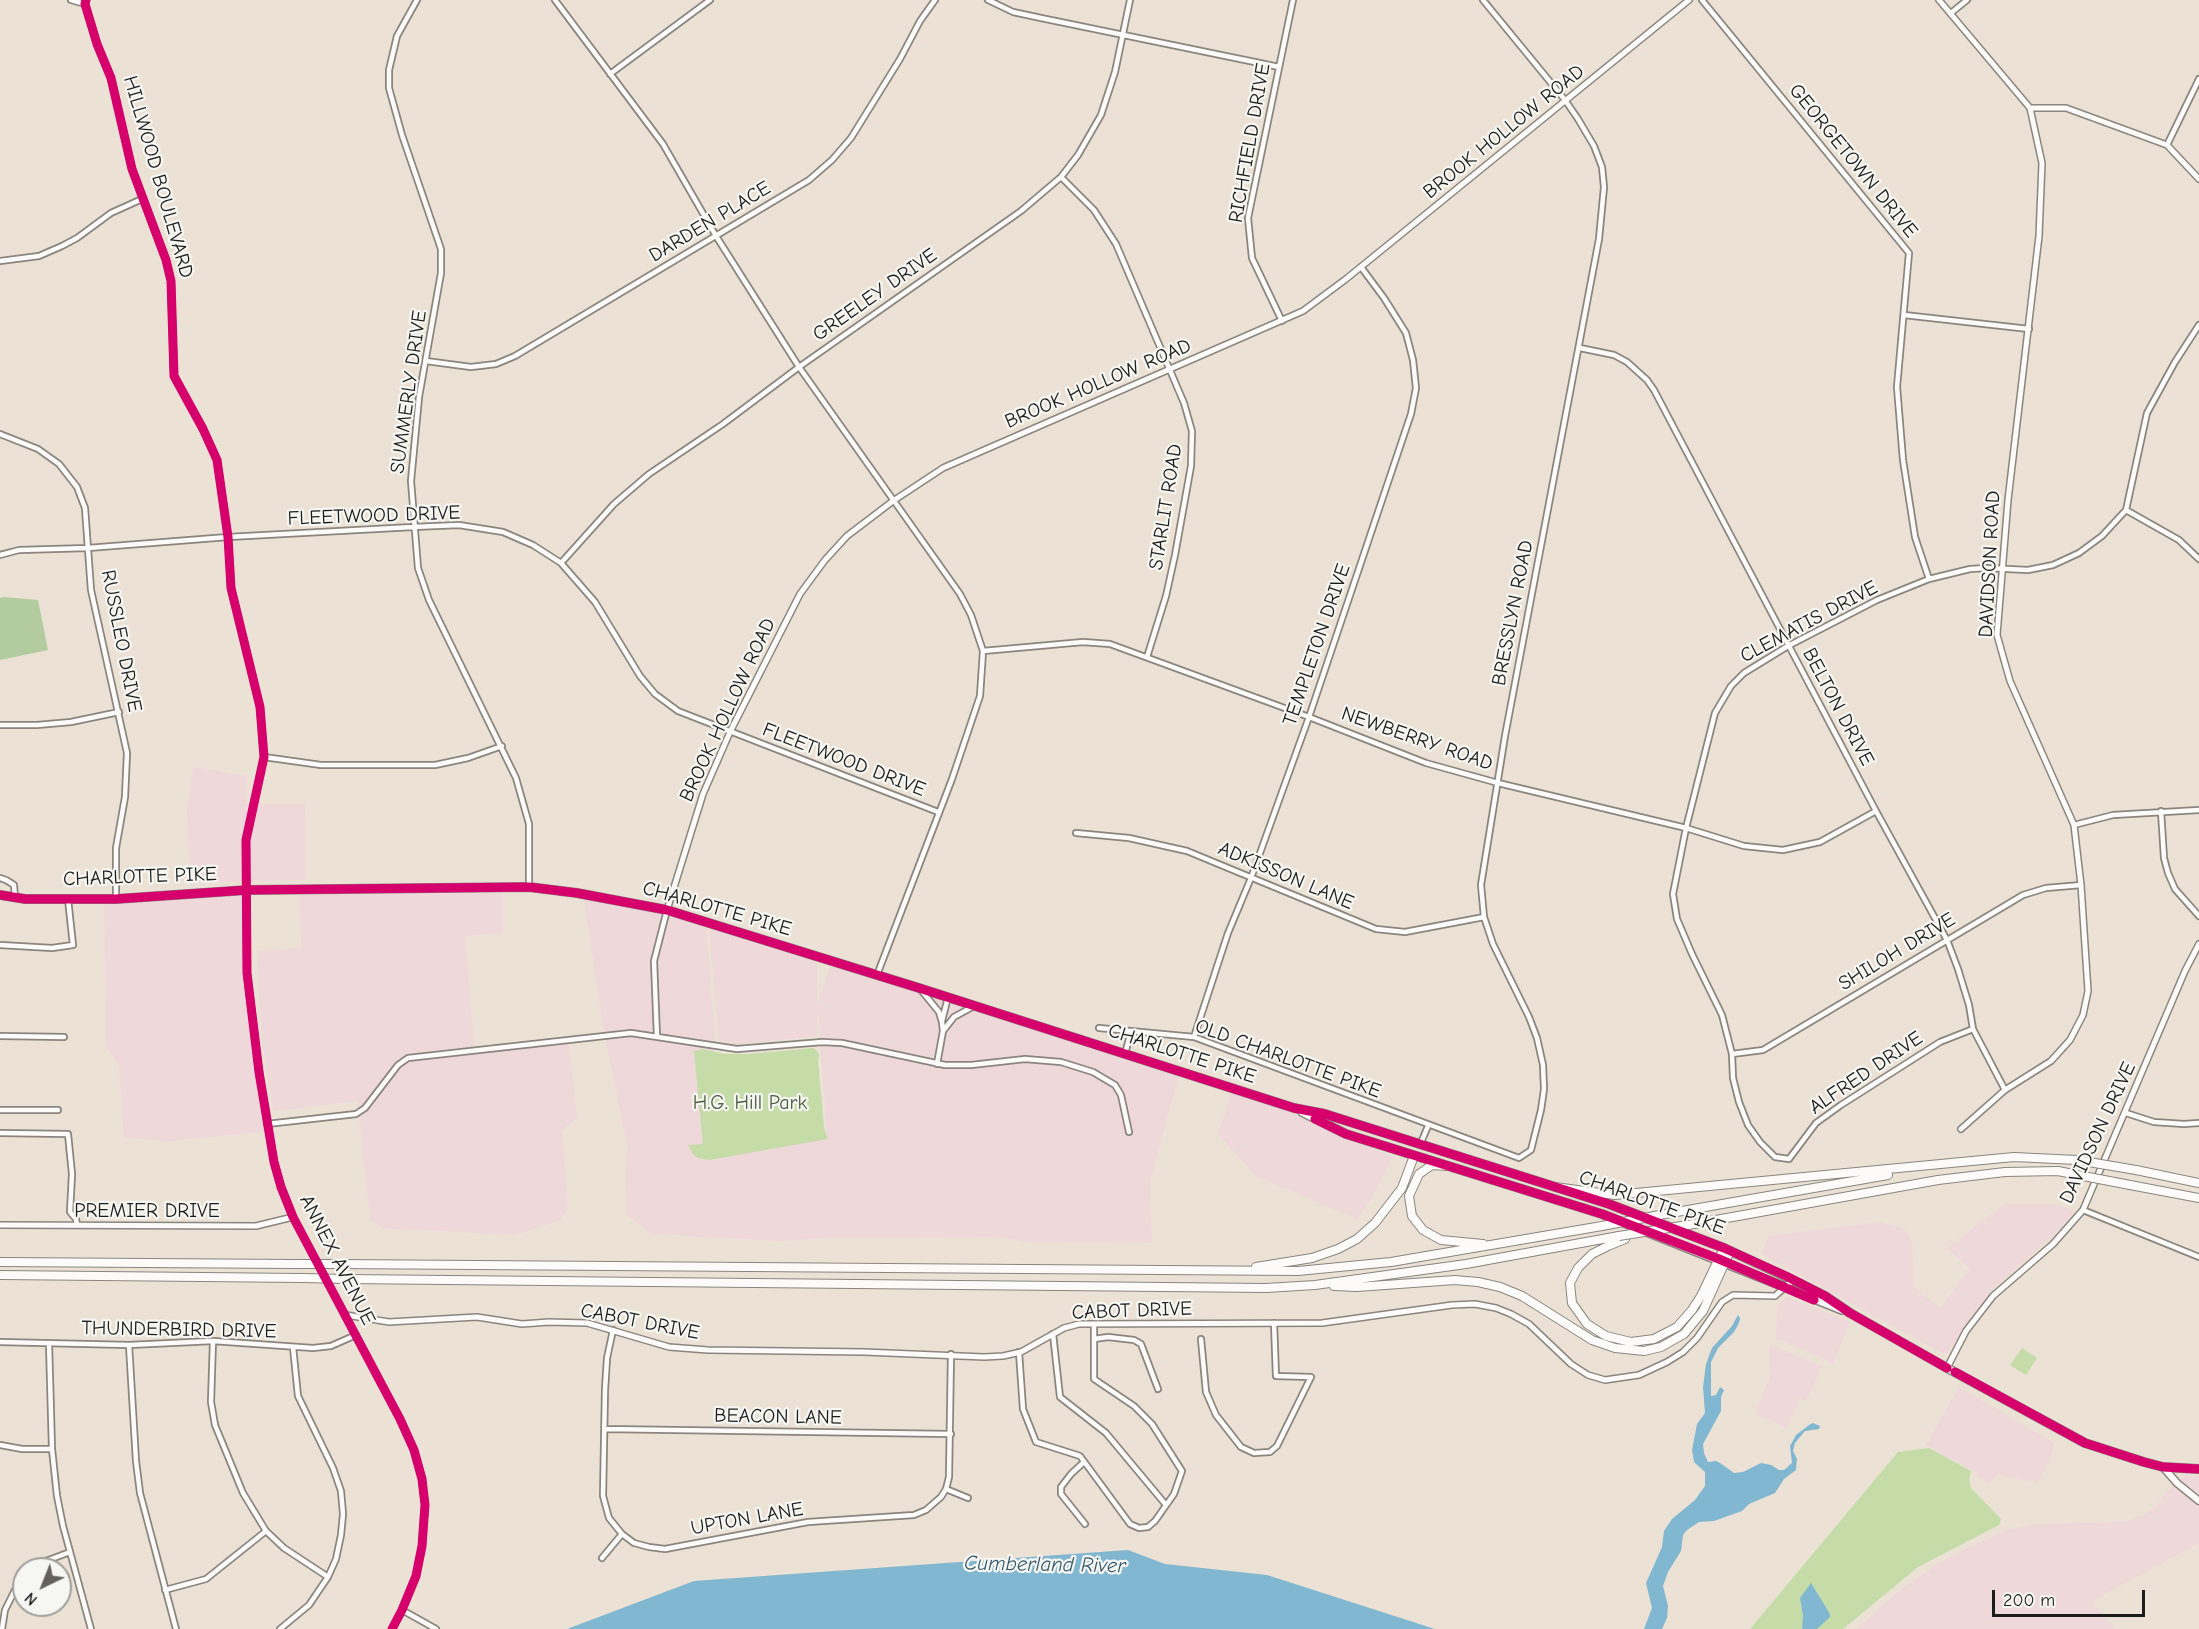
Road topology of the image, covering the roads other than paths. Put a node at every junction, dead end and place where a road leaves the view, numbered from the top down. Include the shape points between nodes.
1 (71, 0) edge
2 (417, 0) edge
3 (555, 0) edge
4 (710, 0) edge
5 (935, 0) edge
6 (988, 0) edge
7 (1130, 0) edge
8 (1293, 0) edge
9 (1483, 0) edge
10 (1689, 0) edge
11 (1702, 0) edge
12 (1940, 0) edge
13 (1967, 0) edge
14 (86, 2) edge
15 (1951, 13) junction
16 (1124, 36) junction
17 (1279, 67) junction
18 (610, 74) junction
19 (2199, 79) edge
20 (1565, 100) junction
21 (2030, 108) junction
22 (2167, 145) junction
23 (1061, 177) junction
24 (2199, 179) edge
25 (142, 199) junction
26 (716, 236) junction
27 (0, 261) edge
28 (1361, 267) junction
29 (1904, 315) junction
30 (1282, 321) junction
31 (2199, 326) edge
32 (2029, 329) junction
33 (1580, 348) junction
34 (426, 362) junction
35 (799, 367) junction
36 (1170, 369) junction
37 (0, 434) edge
38 (893, 501) junction
39 (2126, 510) junction
40 (413, 527) junction
41 (228, 537) junction
42 (88, 548) junction
43 (0, 555) edge
44 (2199, 559) edge
45 (561, 563) junction
46 (2002, 569) junction
47 (1929, 579) junction
48 (1788, 646) junction
49 (983, 651) junction
50 (1147, 657) junction
51 (120, 712) junction
52 (1309, 717) junction
53 (0, 725) edge
54 (730, 732) junction
55 (501, 746) junction
56 (264, 757) junction
57 (1498, 783) junction
58 (2199, 810) edge
59 (938, 812) junction
60 (1876, 812) junction
61 (2161, 812) junction
62 (2074, 825) junction
63 (1686, 828) junction
64 (1076, 833) dead end
65 (0, 878) edge
66 (1251, 878) junction
67 (2081, 885) junction
68 (529, 887) junction
69 (247, 890) junction
70 (0, 895) edge
71 (15, 898) junction
72 (116, 898) junction
73 (68, 899) junction
74 (667, 910) junction
75 (2199, 916) edge
76 (1484, 917) junction
77 (1947, 940) junction
78 (2199, 944) edge
79 (0, 945) edge
80 (877, 975) junction
81 (919, 988) junction
82 (948, 997) junction
83 (974, 1006) junction
84 (942, 1022) junction
85 (1099, 1028) dead end
86 (1973, 1029) junction
87 (943, 1031) junction
88 (1131, 1031) junction
89 (0, 1036) edge
90 (64, 1037) dead end
91 (657, 1037) junction
92 (1194, 1037) junction
93 (1125, 1054) junction
94 (1732, 1054) junction
95 (937, 1064) junction
96 (2004, 1090) junction
97 (1294, 1108) junction
98 (0, 1110) edge
99 (58, 1110) dead end
100 (2126, 1113) junction
101 (2199, 1123) edge
102 (267, 1124) junction
103 (1428, 1126) junction
104 (1961, 1129) dead end
105 (1129, 1132) dead end
106 (0, 1133) edge
107 (1419, 1144) junction
108 (1414, 1156) junction
109 (1789, 1159) joint
110 (1942, 1165) junction
111 (1447, 1166) junction
112 (2199, 1184) edge
113 (1555, 1188) junction
114 (2199, 1198) edge
115 (2083, 1210) junction
116 (293, 1217) junction
117 (0, 1225) edge
118 (77, 1225) junction
119 (1622, 1238) junction
120 (1496, 1245) junction
121 (1727, 1249) junction
122 (2199, 1257) edge
123 (1722, 1261) junction
124 (0, 1262) edge
125 (1225, 1272) junction
126 (0, 1275) edge
127 (1793, 1280) junction
128 (1315, 1285) junction
129 (1785, 1288) junction
130 (1850, 1313) junction
131 (346, 1315) junction
132 (1274, 1323) junction
133 (1094, 1324) junction
134 (613, 1330) junction
135 (1053, 1334) junction
136 (356, 1335) junction
137 (1094, 1339) junction
138 (1201, 1339) dead end
139 (213, 1341) junction
140 (0, 1342) edge
141 (49, 1343) junction
142 (129, 1345) junction
143 (293, 1347) junction
144 (1019, 1353) junction
145 (951, 1354) junction
146 (1947, 1368) junction
147 (1158, 1389) dead end
148 (605, 1429) junction
149 (951, 1434) junction
150 (0, 1445) edge
151 (52, 1449) junction
152 (1084, 1462) junction
153 (2163, 1467) junction
154 (2199, 1468) edge
155 (946, 1489) junction
156 (968, 1498) dead end
157 (2199, 1501) edge
158 (1166, 1505) junction
159 (1085, 1524) dead end
160 (266, 1531) junction
161 (622, 1534) junction
162 (70, 1552) junction
163 (57, 1557) edge
164 (602, 1558) dead end
165 (328, 1577) junction
166 (165, 1590) junction
167 (12, 1596) edge
168 (402, 1611) junction
169 (2, 1629) edge
170 (90, 1629) edge
171 (176, 1629) edge
172 (280, 1629) edge
173 (392, 1629) edge
174 (436, 1629) edge

1 - 14 street
2 - 34 street, SUMMERLY DRIVE via 397,36 389,88 441,249 441,273
3 - 18 street
4 - 18 street
5 - 26 street, DARDEN PLACE via 851,138 832,160 809,180
6 - 16 street via 1013,12
7 - 16 street, GREELEY DRIVE
8 - 17 street, RICHFIELD DRIVE
9 - 20 street, BRESSLYN ROAD
10 - 20 street, BROOK HOLLOW ROAD
11 - 29 street, GEORGETOWN DRIVE via 1909,253
12 - 15 street, DAVIDSON ROAD
13 - 15 street
14 - 25 street, HILLWOOD BOULEVARD via 111,78
15 - 21 street, DAVIDSON ROAD
16 - 17 street
16 - 23 street, GREELEY DRIVE via 1101,115
17 - 30 street, RICHFIELD DRIVE via 1248,218 1252,258
18 - 26 street via 663,144
19 - 22 street
20 - 28 street, BROOK HOLLOW ROAD
20 - 33 street, BRESSLYN ROAD via 1594,146 1604,187
21 - 22 street via 2066,108
21 - 32 street, DAVIDSON ROAD via 2042,163
22 - 24 street
23 - 35 street, GREELEY DRIVE via 1013,216
23 - 36 street, STARLIT ROAD via 1094,210 1116,244
25 - 27 street via 111,213 62,246 39,256
25 - 41 street, HILLWOOD BOULEVARD via 170,275 174,376 217,460
26 - 34 street, DARDEN PLACE via 515,356 496,364 471,367
26 - 35 street
28 - 30 street, BROOK HOLLOW ROAD via 1303,311
28 - 52 street, TEMPLETON DRIVE via 1406,333 1415,394
29 - 32 street
29 - 47 street, GEORGETOWN DRIVE via 1897,387 1903,460 1915,537
30 - 36 street, BROOK HOLLOW ROAD
31 - 39 street, CLEMATIS DRIVE via 2147,413
32 - 46 street, DAVIDSON ROAD
33 - 48 street, BELTON DRIVE via 1614,355 1647,380
33 - 57 street, BRESSLYN ROAD
34 - 40 street, SUMMERLY DRIVE via 411,481
35 - 38 street
35 - 45 street, GREELEY DRIVE via 635,484
36 - 38 street, BROOK HOLLOW ROAD via 943,468
36 - 50 street, STARLIT ROAD via 1189,417 1193,454 1166,596
37 - 42 street, RUSSLEO DRIVE via 44,452 69,475 85,508
38 - 49 street via 960,594
38 - 54 street, BROOK HOLLOW ROAD via 847,536 811,577
39 - 44 street via 2179,540
39 - 46 street, CLEMATIS DRIVE via 2103,536 2069,559 2028,570
40 - 41 street, FLEETWOOD DRIVE
40 - 45 street, FLEETWOOD DRIVE via 459,525 503,532
40 - 55 street, SUMMERLY DRIVE via 418,568 429,600
41 - 42 street, FLEETWOOD DRIVE
41 - 56 street, HILLWOOD BOULEVARD via 231,588 260,707
42 - 43 street, FLEETWOOD DRIVE via 19,550
42 - 51 street, RUSSLEO DRIVE via 91,590
45 - 54 street, FLEETWOOD DRIVE via 595,602 655,694 678,711
46 - 47 street, CLEMATIS DRIVE via 1970,569
46 - 62 street, DAVIDSON ROAD via 1997,635 2003,662
47 - 48 street, CLEMATIS DRIVE via 1877,600
48 - 60 street, BELTON DRIVE
48 - 63 street, CLEMATIS DRIVE via 1744,673 1722,699
49 - 50 street, NEWBERRY ROAD via 1083,642 1110,644
49 - 59 street via 980,696
50 - 52 street, NEWBERRY ROAD
51 - 53 street via 71,722
51 - 72 street, RUSSLEO DRIVE via 127,772 116,848
52 - 57 street, NEWBERRY ROAD via 1426,763
52 - 66 street, TEMPLETON DRIVE
54 - 59 street, FLEETWOOD DRIVE
54 - 74 street, BROOK HOLLOW ROAD via 703,794
55 - 56 street via 435,765 321,765
55 - 68 street, SUMMERLY DRIVE via 516,778 529,824
56 - 69 street, HILLWOOD BOULEVARD via 246,840
57 - 63 street, NEWBERRY ROAD
57 - 76 street, BRESSLYN ROAD via 1481,885
58 - 61 street
59 - 80 street
60 - 63 street, NEWBERRY ROAD via 1820,842 1783,850 1744,846
60 - 77 street, BELTON DRIVE
61 - 62 street via 2113,815
61 - 75 street via 2168,873 2175,888
62 - 67 street, DAVIDSON ROAD
63 - 94 street, CLEMATIS DRIVE via 1673,894 1677,919 1722,1015
64 - 66 street, ADKISSON LANE via 1161,844
65 - 71 street via 14,885
66 - 76 street, ADKISSON LANE via 1376,929 1405,932
66 - 92 street, TEMPLETON DRIVE via 1228,933
67 - 77 street, SHILOH DRIVE via 2023,895
67 - 96 street, DAVIDSON ROAD via 2088,991 2083,1015 2070,1040 2051,1061
68 - 69 main road, CHARLOTTE PIKE
68 - 74 main road, CHARLOTTE PIKE
69 - 72 main road, CHARLOTTE PIKE
69 - 102 street, ANNEX AVENUE via 247,973
70 - 71 main road, CHARLOTTE PIKE
71 - 73 main road, CHARLOTTE PIKE
72 - 73 main road, CHARLOTTE PIKE
73 - 79 street via 73,945
74 - 80 main road, CHARLOTTE PIKE
74 - 91 street via 654,961
76 - 103 street, BRESSLYN ROAD via 1537,1038 1544,1079 1531,1150 1519,1158
77 - 86 street, BELTON DRIVE
77 - 94 street, SHILOH DRIVE via 1763,1050
78 - 100 street, DAVIDSON DRIVE
80 - 81 main road, CHARLOTTE PIKE
81 - 82 main road, CHARLOTTE PIKE
81 - 84 street via 939,1012
82 - 83 main road, CHARLOTTE PIKE
82 - 84 street
83 - 87 street via 954,1017
83 - 93 main road, CHARLOTTE PIKE
84 - 87 street
85 - 88 street, OLD CHARLOTTE PIKE
86 - 96 street, BELTON DRIVE
86 - 109 street, ALFRED DRIVE via 1940,1042 1841,1105 1816,1123
87 - 95 street
88 - 92 street, OLD CHARLOTTE PIKE
88 - 93 street
89 - 90 street
91 - 95 street via 737,1049 842,1043
91 - 102 street via 631,1033 408,1058 356,1114
92 - 103 street, OLD CHARLOTTE PIKE
93 - 97 main road, CHARLOTTE PIKE
94 - 109 street, CLEMATIS DRIVE via 1735,1086 1748,1125 1775,1157
95 - 105 street via 1025,1059 1077,1066 1115,1085
96 - 104 street, DAVIDSON ROAD
97 - 107 main road, CHARLOTTE PIKE via 1326,1114
97 - 108 main road, CHARLOTTE PIKE via 1346,1134
98 - 99 street
100 - 101 street via 2154,1122
100 - 115 street, DAVIDSON DRIVE
102 - 116 street, ANNEX AVENUE via 281,1187
103 - 107 street
106 - 118 street via 68,1134 70,1212
107 - 108 main road
107 - 113 main road, CHARLOTTE PIKE
108 - 111 main road, CHARLOTTE PIKE
108 - 125 highway via 1402,1188 1357,1239 1312,1258
110 - 112 highway, bridge via 2014,1157 2077,1160
110 - 113 highway via 1615,1195
110 - 120 highway, bridge
111 - 120 highway via 1432,1165 1419,1174 1409,1196 1413,1216 1423,1230 1441,1240
111 - 123 main road, CHARLOTTE PIKE via 1602,1214
113 - 121 main road, CHARLOTTE PIKE
114 - 119 highway, bridge via 2058,1171 2005,1172 1938,1180
115 - 122 street
115 - 146 street, DAVIDSON DRIVE via 2054,1244 1992,1296 1966,1331
116 - 118 street, PREMIER DRIVE via 256,1226
116 - 131 street, ANNEX AVENUE
117 - 118 street, PREMIER DRIVE
119 - 123 highway via 1592,1254 1570,1283 1572,1303 1587,1324 1606,1336 1631,1342 1654,1339 1677,1327
119 - 128 highway
120 - 125 highway via 1391,1262 1298,1271
121 - 123 highway
121 - 127 main road, CHARLOTTE PIKE
123 - 128 highway via 1703,1311 1684,1334 1644,1351 1615,1348 1592,1340 1522,1296 1478,1282
123 - 129 main road, CHARLOTTE PIKE
124 - 125 highway, bridge
126 - 128 highway, bridge via 1266,1288
127 - 129 street, CABOT DRIVE
127 - 130 main road, CHARLOTTE PIKE
129 - 130 main road, CHARLOTTE PIKE
129 - 132 street, CABOT DRIVE via 1775,1296 1733,1295 1722,1302 1683,1352 1622,1379 1588,1375 1529,1324 1496,1308 1475,1304 1322,1323
130 - 146 main road, CHARLOTTE PIKE
131 - 134 street, CABOT DRIVE via 389,1322 477,1317 522,1324 587,1323
131 - 136 street, ANNEX AVENUE
132 - 133 street, CABOT DRIVE
132 - 138 street via 1276,1376 1311,1377 1277,1446 1270,1452 1254,1453 1240,1447 1216,1415 1206,1392
133 - 135 street, CABOT DRIVE via 1080,1324
133 - 137 street
134 - 145 street, CABOT DRIVE via 645,1342 708,1350
134 - 148 street via 607,1358
135 - 144 street, CABOT DRIVE
135 - 158 street via 1060,1397 1106,1432
136 - 143 street, THUNDERBIRD DRIVE via 331,1346
136 - 168 street, ANNEX AVENUE via 400,1419 422,1479 422,1546 416,1576
137 - 147 street via 1108,1337 1142,1344
137 - 158 street via 1094,1380 1134,1406 1152,1424 1182,1471
139 - 142 street, THUNDERBIRD DRIVE
139 - 143 street, THUNDERBIRD DRIVE
139 - 160 street via 214,1425 243,1492
140 - 141 street, THUNDERBIRD DRIVE
141 - 142 street, THUNDERBIRD DRIVE
141 - 151 street
142 - 166 street via 140,1493
143 - 165 street via 298,1396 340,1491 341,1535
144 - 145 street, CABOT DRIVE
144 - 152 street via 1023,1409 1036,1442 1080,1456
145 - 149 street
146 - 153 main road, CHARLOTTE PIKE via 2085,1443
148 - 149 street, BEACON LANE
148 - 161 street via 603,1496 609,1518
149 - 155 street
150 - 151 street
151 - 162 street via 57,1496
152 - 158 street via 1130,1524 1148,1527
152 - 159 street via 1061,1487 1061,1494
153 - 154 main road, CHARLOTTE PIKE
153 - 157 main road
155 - 156 street
155 - 161 street, UPTON LANE via 932,1505 914,1515 808,1522 665,1549 634,1543
160 - 165 street
160 - 166 street via 206,1579
161 - 164 street
162 - 163 street
162 - 170 street
165 - 172 street via 309,1605
166 - 171 street
167 - 169 street
168 - 173 street, ANNEX AVENUE
168 - 174 street

